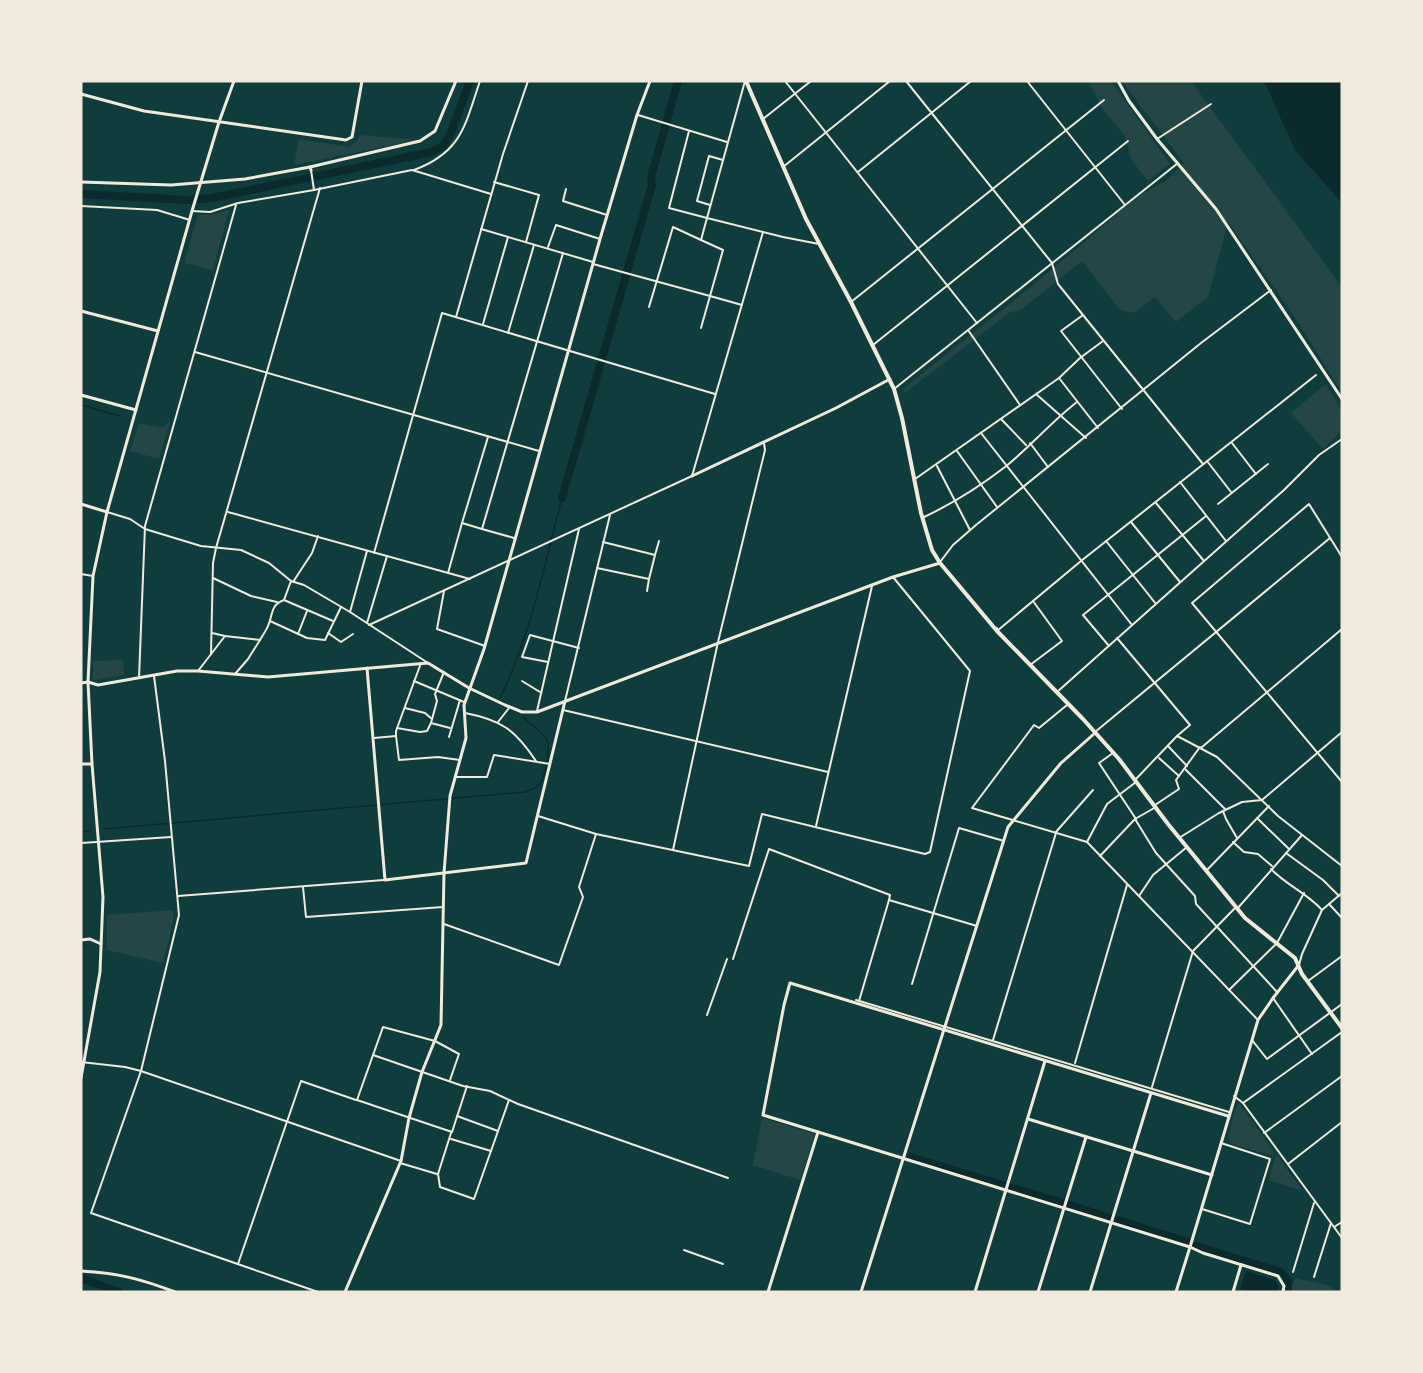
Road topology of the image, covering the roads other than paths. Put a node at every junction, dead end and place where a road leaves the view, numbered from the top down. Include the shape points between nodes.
1 (234, 81) edge
2 (362, 81) edge
3 (456, 81) edge
4 (480, 81) edge
5 (528, 81) edge
6 (650, 81) edge
7 (745, 81) edge
8 (785, 81) edge
9 (811, 81) edge
10 (890, 81) edge
11 (906, 81) edge
12 (971, 81) edge
13 (1027, 81) edge
14 (1118, 81) edge
15 (81, 94) edge
16 (795, 94) junction
17 (1104, 100) dead end
18 (1212, 104) dead end
19 (932, 113) junction
20 (637, 115) junction
21 (763, 119) junction
22 (219, 122) junction
23 (1066, 130) junction
24 (689, 131) junction
25 (826, 132) junction
26 (1157, 139) junction
27 (1128, 141) dead end
28 (727, 142) junction
29 (723, 160) junction
30 (1178, 163) junction
31 (783, 167) junction
32 (1095, 167) junction
33 (311, 168) junction
34 (412, 170) junction
35 (858, 172) junction
36 (81, 182) edge
37 (201, 182) junction
38 (494, 182) junction
39 (320, 188) junction
40 (314, 189) junction
41 (566, 189) dead end
42 (993, 189) junction
43 (491, 194) junction
44 (236, 205) junction
45 (711, 205) junction
46 (1125, 205) junction
47 (81, 206) edge
48 (193, 209) junction
49 (607, 215) junction
50 (707, 218) junction
51 (190, 220) junction
52 (1022, 226) junction
53 (481, 229) junction
54 (763, 232) junction
55 (508, 237) junction
56 (600, 238) junction
57 (701, 240) junction
58 (526, 242) junction
59 (819, 244) junction
60 (534, 245) junction
61 (548, 248) junction
62 (918, 248) junction
63 (563, 253) junction
64 (593, 263) junction
65 (1052, 263) junction
66 (656, 281) junction
67 (947, 286) junction
68 (1271, 290) junction
69 (710, 296) junction
70 (851, 302) junction
71 (742, 305) junction
72 (649, 307) dead end
73 (81, 311) edge
74 (1083, 315) junction
75 (456, 317) junction
76 (977, 323) junction
77 (482, 325) junction
78 (701, 328) dead end
79 (968, 330) junction
80 (158, 331) junction
81 (508, 333) junction
82 (536, 341) junction
83 (1103, 341) junction
84 (873, 345) junction
85 (568, 351) junction
86 (195, 352) junction
87 (1080, 357) junction
88 (267, 372) junction
89 (1316, 375) dead end
90 (1059, 378) junction
91 (890, 379) junction
92 (894, 389) junction
93 (1143, 391) junction
94 (716, 394) junction
95 (1036, 394) junction
96 (81, 395) edge
97 (1342, 399) edge
98 (1077, 402) junction
99 (1020, 405) junction
100 (1122, 409) junction
101 (136, 410) junction
102 (412, 414) junction
103 (1060, 415) junction
104 (1001, 419) junction
105 (1098, 428) junction
106 (981, 433) junction
107 (488, 436) junction
108 (1086, 438) junction
109 (1342, 440) edge
110 (508, 441) junction
111 (1231, 442) junction
112 (764, 443) junction
113 (1028, 445) junction
114 (539, 450) junction
115 (957, 451) junction
116 (1208, 460) junction
117 (1203, 464) junction
118 (1268, 464) dead end
119 (937, 466) junction
120 (1006, 466) junction
121 (1049, 468) junction
122 (1256, 474) junction
123 (692, 476) junction
124 (915, 479) junction
125 (1180, 482) junction
126 (979, 485) junction
127 (1024, 489) junction
128 (1232, 492) junction
129 (1156, 502) junction
130 (955, 503) junction
131 (81, 504) edge
132 (1218, 504) dead end
133 (998, 508) junction
134 (107, 512) junction
135 (228, 512) junction
136 (610, 515) junction
137 (1206, 516) junction
138 (922, 519) junction
139 (1131, 522) junction
140 (462, 523) junction
141 (482, 529) junction
142 (579, 529) junction
143 (145, 530) junction
144 (970, 530) junction
145 (1182, 535) junction
146 (318, 536) junction
147 (514, 538) junction
148 (1330, 538) junction
149 (659, 541) dead end
150 (1106, 541) junction
151 (1226, 541) junction
152 (603, 542) junction
153 (216, 548) junction
154 (367, 551) junction
155 (374, 553) junction
156 (655, 555) junction
157 (1158, 555) junction
158 (387, 556) junction
159 (1342, 557) edge
160 (1081, 561) junction
161 (1204, 561) junction
162 (507, 563) junction
163 (940, 563) junction
164 (597, 568) junction
165 (448, 573) junction
166 (81, 574) edge
167 (1133, 575) junction
168 (93, 576) junction
169 (893, 577) junction
170 (213, 578) junction
171 (470, 579) junction
172 (649, 579) junction
173 (292, 582) junction
174 (1180, 582) junction
175 (872, 585) junction
176 (444, 591) junction
177 (647, 591) dead end
178 (1108, 595) junction
179 (284, 600) junction
180 (1033, 601) junction
181 (279, 602) junction
182 (1156, 604) junction
183 (341, 607) junction
184 (307, 611) junction
185 (350, 612) junction
186 (270, 621) junction
187 (333, 621) junction
188 (368, 624) junction
189 (1132, 625) junction
190 (997, 629) junction
191 (1342, 629) edge
192 (1217, 632) junction
193 (212, 633) junction
194 (328, 633) junction
195 (298, 634) junction
196 (353, 634) dead end
197 (225, 636) junction
198 (1117, 638) junction
199 (260, 640) junction
200 (553, 641) junction
201 (718, 642) junction
202 (484, 646) junction
203 (1108, 646) junction
204 (579, 648) junction
205 (212, 654) junction
206 (548, 662) junction
207 (421, 663) junction
208 (428, 663) junction
209 (1030, 665) junction
210 (368, 668) junction
211 (198, 671) junction
212 (444, 672) junction
213 (154, 675) junction
214 (234, 675) junction
215 (140, 678) junction
216 (414, 681) junction
217 (522, 681) dead end
218 (88, 682) junction
219 (1155, 682) junction
220 (81, 683) edge
221 (469, 688) junction
222 (437, 689) junction
223 (1056, 692) junction
224 (1267, 692) junction
225 (541, 693) junction
226 (460, 700) junction
227 (565, 701) junction
228 (465, 702) junction
229 (1068, 704) junction
230 (404, 707) junction
231 (509, 707) junction
232 (563, 710) junction
233 (537, 712) junction
234 (465, 713) junction
235 (432, 719) junction
236 (498, 722) junction
237 (431, 723) junction
238 (397, 728) junction
239 (450, 728) junction
240 (1095, 732) junction
241 (1342, 732) edge
242 (396, 736) junction
243 (1177, 736) junction
244 (449, 737) dead end
245 (373, 738) junction
246 (696, 742) junction
247 (1168, 746) junction
248 (1200, 748) junction
249 (1317, 752) junction
250 (1113, 753) junction
251 (1158, 757) junction
252 (460, 760) junction
253 (536, 761) junction
254 (81, 764) edge
255 (92, 764) junction
256 (550, 764) junction
257 (1186, 767) junction
258 (828, 772) junction
259 (1179, 776) junction
260 (456, 777) junction
261 (1135, 781) junction
262 (1342, 782) edge
263 (1093, 790) dead end
264 (1119, 794) junction
265 (1262, 800) junction
266 (1156, 806) junction
267 (1269, 806) junction
268 (1224, 810) junction
269 (538, 816) junction
270 (1257, 818) junction
271 (1136, 819) junction
272 (1011, 820) junction
273 (816, 826) junction
274 (1056, 833) junction
275 (597, 834) junction
276 (1302, 835) junction
277 (171, 837) junction
278 (1179, 838) junction
279 (1237, 838) junction
280 (99, 841) junction
281 (1004, 841) junction
282 (1087, 842) junction
283 (1233, 842) junction
284 (81, 843) edge
285 (1186, 847) junction
286 (1289, 849) junction
287 (673, 850) junction
288 (1286, 853) junction
289 (1100, 856) junction
290 (1166, 863) junction
291 (1342, 866) edge
292 (1272, 868) junction
293 (1205, 871) junction
294 (444, 873) junction
295 (385, 880) junction
296 (1127, 885) junction
297 (303, 887) junction
298 (1304, 893) junction
299 (1342, 893) edge
300 (178, 896) junction
301 (1339, 896) junction
302 (1139, 897) junction
303 (889, 900) junction
304 (1329, 904) junction
305 (443, 907) junction
306 (1237, 908) junction
307 (1322, 910) junction
308 (933, 913) junction
309 (1342, 918) edge
310 (443, 924) junction
311 (977, 926) junction
312 (1218, 927) junction
313 (81, 940) edge
314 (1277, 942) junction
315 (100, 944) junction
316 (1193, 951) junction
317 (1342, 956) edge
318 (727, 959) dead end
319 (733, 959) dead end
320 (1254, 965) junction
321 (1299, 965) junction
322 (1307, 981) junction
323 (912, 984) dead end
324 (1229, 990) junction
325 (1277, 992) junction
326 (1273, 998) junction
327 (1342, 1004) edge
328 (1330, 1013) junction
329 (707, 1015) dead end
330 (1258, 1020) junction
331 (944, 1028) junction
332 (1342, 1030) edge
333 (1300, 1035) junction
334 (993, 1040) junction
335 (1252, 1040) junction
336 (435, 1041) junction
337 (1312, 1054) junction
338 (373, 1055) junction
339 (1046, 1060) junction
340 (83, 1062) edge
341 (1074, 1065) junction
342 (141, 1071) junction
343 (422, 1072) junction
344 (1342, 1076) edge
345 (81, 1078) edge
346 (450, 1080) junction
347 (467, 1086) junction
348 (1151, 1090) junction
349 (1234, 1096) junction
350 (357, 1100) junction
351 (509, 1100) junction
352 (1243, 1103) junction
353 (1229, 1114) junction
354 (457, 1116) junction
355 (409, 1118) junction
356 (1028, 1119) junction
357 (286, 1122) junction
358 (1342, 1122) edge
359 (498, 1131) junction
360 (452, 1132) junction
361 (818, 1132) junction
362 (1264, 1133) junction
363 (1086, 1137) junction
364 (450, 1138) junction
365 (1221, 1143) junction
366 (491, 1151) junction
367 (1134, 1151) junction
368 (903, 1158) junction
369 (400, 1162) junction
370 (1288, 1164) junction
371 (438, 1174) junction
372 (1212, 1175) junction
373 (728, 1178) dead end
374 (1006, 1191) junction
375 (1314, 1202) junction
376 (1064, 1208) junction
377 (1202, 1209) junction
378 (1342, 1222) edge
379 (1112, 1223) junction
380 (1331, 1223) junction
381 (1334, 1227) junction
382 (1342, 1238) edge
383 (1190, 1247) junction
384 (684, 1250) dead end
385 (238, 1264) junction
386 (723, 1264) dead end
387 (1241, 1264) junction
388 (81, 1271) edge
389 (1293, 1272) dead end
390 (1314, 1277) dead end
391 (175, 1292) edge
392 (318, 1292) edge
393 (345, 1292) edge
394 (768, 1292) edge
395 (861, 1292) edge
396 (975, 1292) edge
397 (1038, 1292) edge
398 (1090, 1292) edge
399 (1176, 1292) edge
400 (1233, 1292) edge
401 (1282, 1292) edge

1 - 22 street
2 - 22 street via 352,137 346,140
3 - 33 street via 435,131 420,141
4 - 34 street via 455,144 429,164
5 - 38 street
6 - 20 street
7 - 21 main road
7 - 28 street
8 - 16 street
9 - 16 street
10 - 25 street
11 - 19 street
12 - 19 street
13 - 23 street
14 - 26 street
15 - 22 street via 144,111
16 - 21 street
16 - 25 street
17 - 23 street
18 - 26 street
19 - 35 street
19 - 42 street
20 - 24 street
20 - 49 street
21 - 31 main road
22 - 37 street
23 - 32 street
23 - 42 street
24 - 28 street
24 - 50 street via 669,208
25 - 31 street
25 - 35 street
26 - 30 street
27 - 32 street
28 - 29 street
29 - 45 street
29 - 45 street via 709,156 697,201
30 - 46 street
30 - 68 street via 1216,209
31 - 59 main road
32 - 46 street
32 - 52 street
33 - 37 street
33 - 40 street
34 - 39 street
34 - 43 street
35 - 62 street
36 - 37 street
37 - 48 street
38 - 43 street
38 - 58 street via 539,195
39 - 40 street
39 - 88 street
40 - 44 street
41 - 49 street via 563,201
42 - 52 street
42 - 62 street
43 - 53 street
44 - 48 street via 210,212
44 - 86 street
45 - 50 street
46 - 65 street
47 - 51 street via 157,210
48 - 51 street
49 - 56 street
50 - 54 street
50 - 57 street
51 - 80 street
52 - 65 street
52 - 67 street
53 - 55 street
53 - 75 street
54 - 59 street
54 - 71 street
55 - 58 street
55 - 77 street
56 - 61 street via 556,225
56 - 64 street
57 - 66 street via 673,227
57 - 69 street via 723,250
58 - 60 street
59 - 70 main road
60 - 61 street
60 - 81 street
61 - 63 street
62 - 67 street
62 - 70 street
63 - 64 street
63 - 82 street
64 - 66 street
64 - 85 street
65 - 74 street via 1058,284
65 - 76 street
66 - 69 street
66 - 72 street
67 - 76 street
67 - 84 street
68 - 93 street
68 - 97 street
69 - 71 street
69 - 78 street
70 - 84 main road
71 - 94 street
73 - 80 street
74 - 83 street
74 - 87 street via 1061,331
75 - 77 street
75 - 102 street via 442,313
76 - 79 street
77 - 81 street
79 - 92 street
79 - 99 street
80 - 101 street
81 - 82 street
82 - 85 street
82 - 110 street
83 - 87 street
83 - 93 street
84 - 91 main road
85 - 94 street
85 - 114 street
86 - 88 street
86 - 143 street
87 - 90 street
87 - 100 street
88 - 102 street
88 - 135 street
89 - 111 street
90 - 95 street
90 - 98 street
91 - 92 main road
91 - 112 street
92 - 124 main road
93 - 100 street
93 - 117 street
94 - 123 street
95 - 99 street
95 - 103 street
96 - 101 street
98 - 103 street
98 - 105 street
99 - 104 street
100 - 105 street
101 - 134 street
102 - 107 street
102 - 155 street
103 - 108 street
103 - 113 street
104 - 106 street
104 - 113 street
105 - 108 street
106 - 115 street
106 - 120 street
107 - 110 street
107 - 140 street
108 - 121 street
109 - 151 street via 1319,455
110 - 114 street
110 - 141 street
111 - 116 street
111 - 122 street
112 - 123 street
112 - 201 street
113 - 120 street
113 - 121 street
114 - 147 street
115 - 119 street
115 - 126 street
116 - 117 street
116 - 128 street
117 - 125 street
118 - 122 street
119 - 124 street
119 - 130 street
120 - 126 street
120 - 127 street
121 - 127 street
122 - 128 street
123 - 136 street
124 - 138 main road
125 - 129 street
125 - 137 street
126 - 130 street
126 - 133 street
127 - 133 street
127 - 160 street
128 - 132 street
129 - 139 street
129 - 145 street
130 - 138 street
130 - 144 street
131 - 134 street
133 - 144 street
134 - 143 street via 130,519
134 - 168 street
135 - 146 street
135 - 153 street
136 - 142 street
136 - 152 street
137 - 145 street
137 - 151 street
138 - 163 main road
139 - 150 street
139 - 157 street
140 - 141 street
140 - 165 street
141 - 147 street
142 - 162 street
142 - 200 street
143 - 153 street
143 - 215 street
144 - 163 street via 952,545
145 - 157 street
145 - 161 street
146 - 154 street
146 - 173 street via 312,553
147 - 162 street
148 - 159 street
148 - 192 street
148 - 192 street via 1309,504 1192,603
149 - 156 street
150 - 160 street
150 - 167 street
151 - 161 street
152 - 156 street
152 - 164 street
153 - 170 street
153 - 173 street via 241,550 269,563
154 - 155 street
154 - 185 street
155 - 158 street
156 - 172 street
157 - 167 street
157 - 174 street
158 - 165 street
158 - 188 street
160 - 178 street
160 - 180 street
161 - 174 street
162 - 171 street
162 - 202 street
163 - 169 street
163 - 190 main road
164 - 172 street
164 - 204 street
165 - 171 street
166 - 168 street
167 - 178 street
167 - 182 street
168 - 218 street
169 - 175 street
169 - 273 street via 970,671 930,852 925,854
170 - 181 street via 251,596
170 - 193 street
171 - 176 street
172 - 177 street
173 - 179 street
173 - 183 street
174 - 182 street
175 - 201 street
175 - 258 street
176 - 188 street
176 - 202 street via 437,629
178 - 189 street
178 - 203 street via 1083,615
179 - 181 street
179 - 184 street
180 - 190 street
180 - 209 street via 1062,641
181 - 186 street via 271,611
182 - 189 street
183 - 185 street
183 - 187 street
184 - 187 street
184 - 195 street
185 - 188 street
186 - 195 street
186 - 199 street
187 - 194 street
188 - 208 street
189 - 198 street
190 - 209 main road
191 - 224 street
192 - 219 street
192 - 224 street
193 - 197 street
193 - 205 street
194 - 195 street via 325,640
194 - 196 street via 341,642
197 - 199 street
197 - 205 street
198 - 203 street
198 - 219 street
199 - 214 street
200 - 204 street
200 - 206 street
200 - 206 street via 530,635 522,657
201 - 227 street
201 - 246 street
202 - 221 street
203 - 223 street
204 - 227 street
205 - 211 street
206 - 225 street
207 - 208 street
207 - 210 street
207 - 216 street
208 - 212 street
209 - 223 main road
210 - 214 street via 268,677
210 - 245 street
211 - 213 street
211 - 214 street
212 - 221 street
212 - 222 street
213 - 215 street
213 - 277 street
215 - 218 street via 98,685
216 - 222 street
216 - 230 street
217 - 225 street
218 - 220 street
218 - 255 street
219 - 240 street
219 - 243 street via 1190,724
221 - 228 street
221 - 231 street
222 - 226 street
222 - 235 street
223 - 229 main road
224 - 248 street
224 - 249 street
225 - 233 street
226 - 228 street
226 - 239 street
227 - 232 street
227 - 233 street
228 - 234 street
229 - 240 main road
229 - 272 street via 1039,728 1035,725 972,808
230 - 235 street via 425,712
230 - 238 street
231 - 233 street
231 - 236 street
232 - 246 street
232 - 256 street
234 - 236 street
234 - 252 street via 466,738
235 - 237 street
236 - 253 street via 525,745
237 - 238 street via 426,731 420,732
237 - 239 street
238 - 242 street
239 - 244 street
240 - 250 main road
240 - 272 street via 1061,763
241 - 249 street
242 - 245 street
242 - 252 street via 399,760
243 - 247 street
243 - 248 street
245 - 295 street
246 - 258 street
246 - 287 street
247 - 251 street
247 - 257 street
248 - 257 street
248 - 265 street via 1217,757
249 - 262 street
249 - 265 street
250 - 261 main road
250 - 264 street via 1099,763
251 - 259 street
251 - 261 street
252 - 260 street
253 - 256 street
253 - 260 street via 494,755 487,777
254 - 255 street
255 - 280 street
256 - 269 street
257 - 259 street
257 - 268 street
258 - 273 street
259 - 266 street via 1179,789
260 - 294 street via 450,796
261 - 264 street
261 - 266 main road
263 - 274 street
264 - 271 street
264 - 282 street via 1107,804
265 - 267 street
265 - 268 street via 1242,802
266 - 271 street
266 - 278 main road
267 - 270 street
267 - 276 street
268 - 278 street
268 - 279 street
269 - 275 street
269 - 294 street via 526,863
270 - 279 street
270 - 286 street
271 - 289 street
271 - 290 street
272 - 274 street
272 - 281 street
273 - 287 street via 762,814 749,866
274 - 282 street
274 - 334 street
275 - 287 street
275 - 310 street via 579,887 583,897 559,965
276 - 286 street
276 - 291 street
277 - 280 street
277 - 300 street
278 - 285 main road
279 - 283 street
280 - 284 street
280 - 315 street via 103,897
281 - 308 street via 959,828
281 - 311 street
282 - 289 street
283 - 292 street via 1244,852 1258,854
283 - 293 street
285 - 290 street
285 - 293 main road
286 - 288 street
288 - 292 street
288 - 301 street
289 - 296 street
290 - 302 street
290 - 312 street
292 - 298 street via 1278,877
292 - 306 street
293 - 306 main road
294 - 295 street
294 - 305 street
295 - 297 street
296 - 302 street
296 - 341 street
297 - 300 street
297 - 305 street via 306,917
298 - 307 street
298 - 314 street
299 - 301 street
300 - 342 street via 179,915
301 - 304 street
302 - 316 street
303 - 308 street
303 - 319 street via 890,895 769,849
303 - 331 street via 858,1000
304 - 307 street
304 - 309 street
305 - 310 street
306 - 312 street
306 - 314 main road via 1254,927
307 - 321 street
308 - 311 street
308 - 323 street
310 - 336 street via 441,1025
311 - 331 street
312 - 316 street
312 - 320 street
313 - 315 street
314 - 320 street
314 - 321 main road
315 - 340 street via 97,995
316 - 324 street
316 - 348 street
317 - 322 street
318 - 329 street
320 - 324 street
320 - 325 street
321 - 322 main road
321 - 325 street
322 - 328 main road
324 - 330 street
325 - 326 street
326 - 330 street
326 - 333 street
327 - 328 street
328 - 332 main road
328 - 333 street
330 - 335 street
331 - 334 street
331 - 339 street
331 - 361 street via 790,983 764,1115
331 - 368 street
332 - 337 street
333 - 335 street via 1268,1059
333 - 337 street
334 - 341 street
335 - 349 street
336 - 338 street via 383,1027
336 - 343 street
336 - 346 street via 459,1054
337 - 352 street
338 - 343 street
338 - 350 street
339 - 348 street
339 - 356 street
340 - 342 street
340 - 345 street
341 - 348 street
342 - 357 street
342 - 385 street via 91,1213
343 - 346 street
343 - 355 street
344 - 362 street
346 - 347 street
347 - 351 street
347 - 354 street
348 - 353 street
348 - 367 street
349 - 352 street
349 - 353 street
350 - 355 street
350 - 357 street via 301,1081
351 - 359 street
351 - 373 street
352 - 362 street
353 - 365 street
354 - 359 street
354 - 360 street
355 - 360 street
355 - 369 street
356 - 363 street
356 - 374 street
357 - 369 street
357 - 385 street
358 - 370 street
359 - 366 street
360 - 364 street
361 - 368 street
361 - 394 street
362 - 370 street
363 - 367 street
363 - 376 street
364 - 366 street
364 - 371 street
365 - 372 street
365 - 377 street via 1270,1159 1250,1224
366 - 371 street via 474,1199 440,1187
367 - 372 street
367 - 379 street
368 - 374 street
368 - 395 street
369 - 371 street
369 - 393 street
370 - 375 street
372 - 377 street
374 - 376 street
374 - 396 street
375 - 380 street
375 - 389 street
376 - 379 street
376 - 397 street
377 - 383 street
378 - 381 street
379 - 383 street
379 - 398 street
380 - 381 street
380 - 390 street
381 - 382 street
383 - 387 street
383 - 399 street
384 - 386 street
385 - 392 street
387 - 400 street
387 - 401 street via 1278,1276 1284,1286
388 - 391 street via 132,1276

